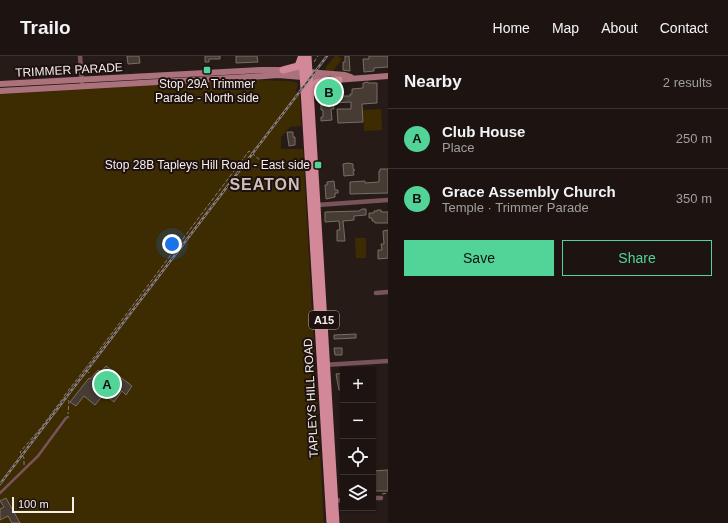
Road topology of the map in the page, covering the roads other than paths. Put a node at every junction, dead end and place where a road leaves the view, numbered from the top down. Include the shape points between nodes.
1 (80, 56) edge
2 (302, 56) edge
3 (308, 56) edge
4 (283, 70) junction
5 (306, 75) junction
6 (388, 76) edge
7 (354, 78) junction
8 (340, 80) junction
9 (82, 83) junction
10 (0, 84) edge
11 (0, 91) edge
12 (311, 94) junction
13 (388, 200) edge
14 (317, 205) junction
15 (388, 292) edge
16 (376, 293) dead end
17 (388, 361) edge
18 (324, 365) junction
19 (68, 417) road end
20 (0, 493) edge
21 (376, 498) edge
22 (381, 498) dead end
23 (340, 500) edge
24 (332, 501) junction
25 (330, 523) edge
26 (336, 523) edge

1 - 9 street
2 - 4 main road via 298,66
2 - 5 main road, TAPLEYS HILL ROAD / A15
3 - 5 main road, TAPLEYS HILL ROAD / A15
4 - 5 main road, TRIMMER PARADE
4 - 9 main road, TRIMMER PARADE
5 - 7 main road, TRIMMER PARADE via 345,75
5 - 8 main road, TRIMMER PARADE
5 - 9 main road, TRIMMER PARADE
5 - 12 main road, TAPLEYS HILL ROAD / A15
5 - 18 main road, TAPLEYS HILL ROAD / A15
6 - 7 main road, TRIMMER PARADE
7 - 8 main road, TRIMMER PARADE
8 - 12 main road via 316,83
9 - 10 main road, TRIMMER PARADE
9 - 11 main road, TRIMMER PARADE
12 - 14 main road, TAPLEYS HILL ROAD / A15
13 - 14 street
14 - 18 main road, TAPLEYS HILL ROAD / A15
15 - 16 street
17 - 18 street
18 - 24 main road, TAPLEYS HILL ROAD / A15
19 - 20 lane via 32,461
21 - 22 street
23 - 24 street
24 - 25 main road, TAPLEYS HILL ROAD / A15
24 - 26 main road, TAPLEYS HILL ROAD / A15

